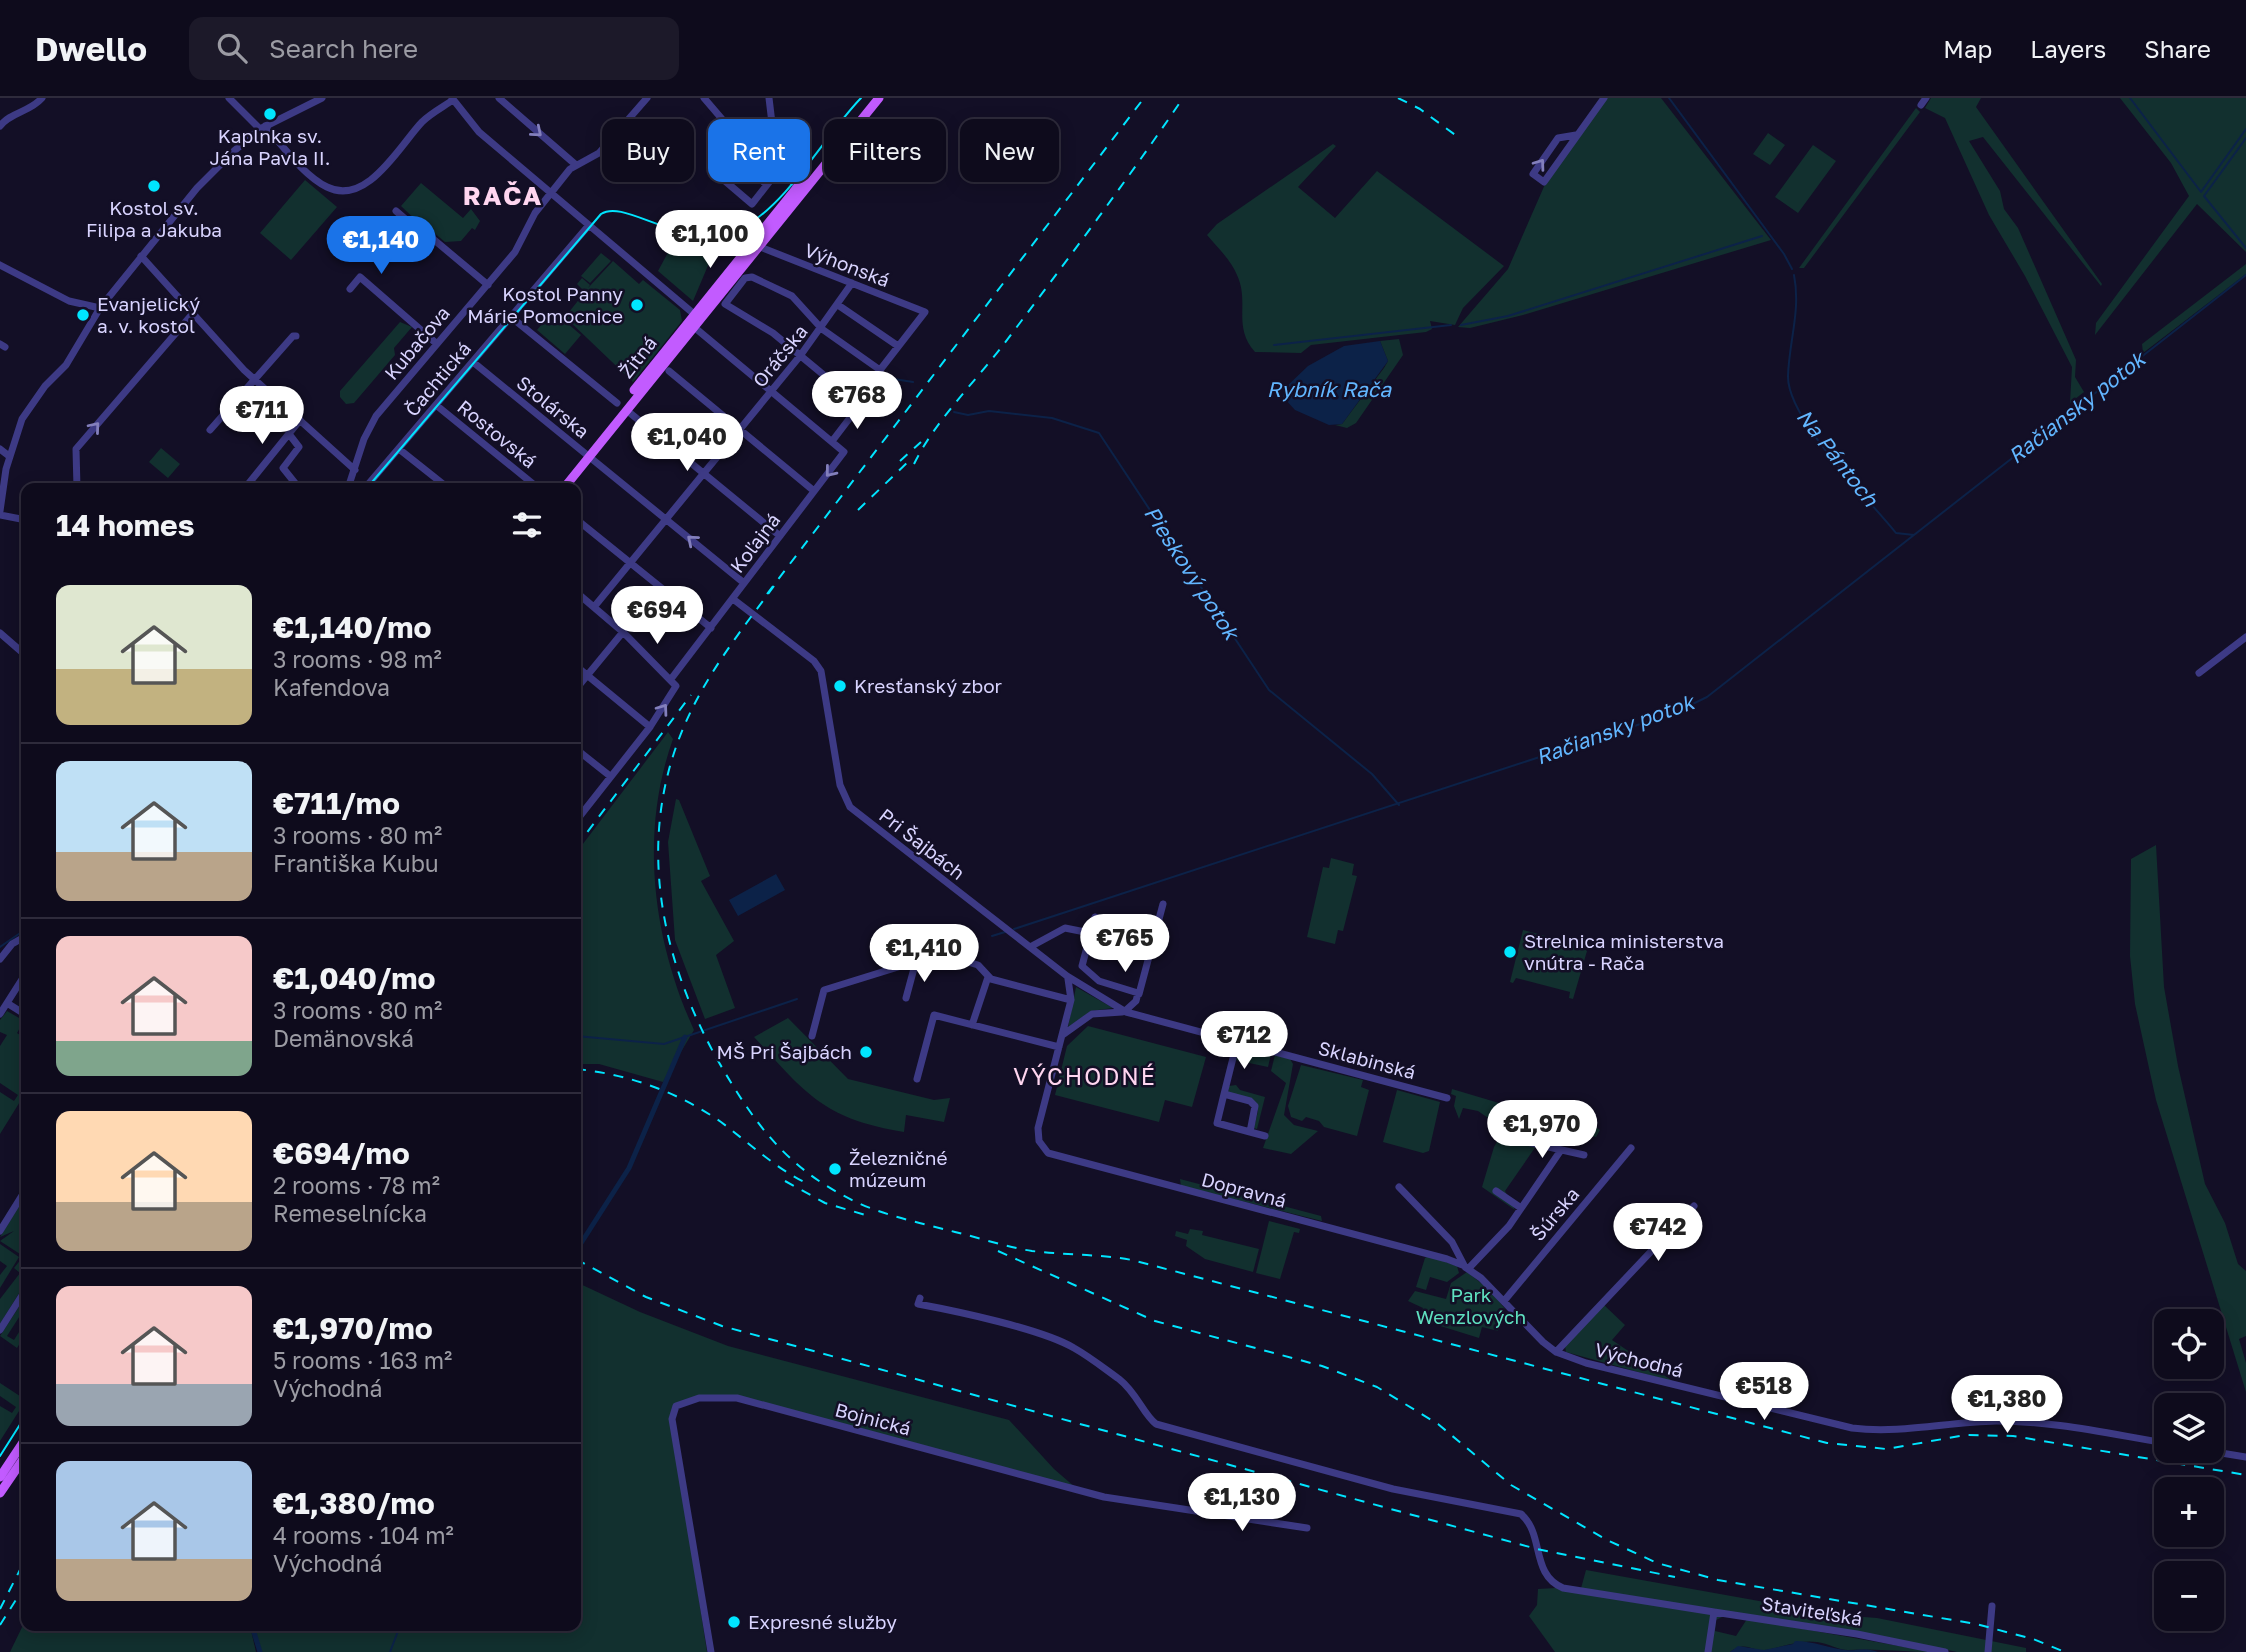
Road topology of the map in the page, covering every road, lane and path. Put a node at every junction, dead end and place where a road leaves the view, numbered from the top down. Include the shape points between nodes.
1 (42, 98) edge
2 (229, 98) edge
3 (322, 98) edge
4 (499, 98) edge
5 (648, 98) edge
6 (769, 98) edge
7 (872, 98) edge
8 (879, 98) edge
9 (1604, 98) edge
10 (452, 99) edge
11 (706, 99) edge
12 (772, 119) edge
13 (0, 126) edge
14 (262, 128) junction
15 (1576, 135) junction
16 (576, 166) junction
17 (563, 179) junction
18 (538, 182) junction
19 (726, 182) edge
20 (769, 182) edge
21 (791, 182) edge
22 (767, 185) junction
23 (795, 188) junction
24 (551, 193) junction
25 (564, 203) junction
26 (396, 211) dead end
27 (589, 225) junction
28 (753, 245) junction
29 (141, 256) junction
30 (0, 265) edge
31 (852, 284) junction
32 (488, 285) junction
33 (350, 289) dead end
34 (838, 305) junction
35 (100, 307) junction
36 (705, 311) junction
37 (194, 312) junction
38 (694, 314) junction
39 (511, 317) junction
40 (694, 327) junction
41 (822, 329) junction
42 (296, 336) dead end
43 (437, 344) junction
44 (898, 346) junction
45 (800, 356) junction
46 (472, 362) junction
47 (880, 370) junction
48 (668, 371) dead end
49 (254, 379) junction
50 (771, 391) junction
51 (617, 403) dead end
52 (436, 405) junction
53 (860, 405) junction
54 (630, 413) dead end
55 (300, 420) junction
56 (210, 430) dead end
57 (740, 430) junction
58 (289, 434) junction
59 (833, 440) junction
60 (0, 449) edge
61 (399, 449) junction
62 (360, 452) junction
63 (586, 454) junction
64 (9, 456) junction
65 (340, 456) junction
66 (355, 470) junction
67 (704, 474) junction
68 (2, 476) edge
69 (77, 483) edge
70 (249, 483) edge
71 (295, 483) edge
72 (351, 483) edge
73 (369, 483) edge
74 (442, 483) edge
75 (532, 483) edge
76 (562, 483) edge
77 (567, 483) edge
78 (814, 491) junction
79 (0, 513) edge
80 (666, 518) junction
81 (21, 520) edge
82 (581, 523) edge
83 (780, 536) junction
84 (631, 563) junction
85 (744, 583) junction
86 (581, 596) edge
87 (733, 599) junction
88 (594, 607) junction
89 (711, 628) junction
90 (622, 632) junction
91 (0, 633) edge
92 (2246, 637) edge
93 (21, 651) edge
94 (581, 670) edge
95 (2199, 673) dead end
96 (587, 674) junction
97 (671, 679) junction
98 (581, 682) edge
99 (650, 727) junction
100 (581, 753) edge
101 (610, 776) junction
102 (581, 814) edge
103 (1163, 904) dead end
104 (1095, 917) dead end
105 (1089, 937) junction
106 (21, 939) edge
107 (1030, 947) junction
108 (1149, 956) junction
109 (0, 959) edge
110 (916, 961) junction
111 (988, 976) junction
112 (1067, 976) junction
113 (21, 981) edge
114 (824, 990) junction
115 (815, 993) dead end
116 (1139, 994) junction
117 (906, 998) dead end
118 (1071, 1000) junction
119 (6, 1004) junction
120 (21, 1012) edge
121 (1126, 1012) junction
122 (0, 1014) edge
123 (972, 1025) junction
124 (812, 1035) dead end
125 (1062, 1036) junction
126 (1237, 1042) junction
127 (1059, 1047) junction
128 (917, 1080) dead end
129 (1224, 1094) junction
130 (1447, 1098) dead end
131 (1250, 1132) junction
132 (1265, 1136) dead end
133 (1505, 1137) dead end
134 (1631, 1148) dead end
135 (1561, 1150) junction
136 (1584, 1154) dead end
137 (1399, 1187) dead end
138 (1496, 1191) dead end
139 (21, 1197) edge
140 (1694, 1206) dead end
141 (1521, 1208) junction
142 (0, 1230) edge
143 (1467, 1268) junction
144 (21, 1297) edge
145 (920, 1298) dead end
146 (1504, 1301) junction
147 (0, 1330) edge
148 (1556, 1352) junction
149 (2154, 1441) edge
150 (21, 1446) edge
151 (2224, 1453) edge
152 (2246, 1457) edge
153 (21, 1462) edge
154 (0, 1477) edge
155 (0, 1493) edge
156 (1307, 1528) dead end
157 (1992, 1606) dead end
158 (1714, 1612) junction
159 (711, 1652) edge
160 (1709, 1652) edge
161 (1945, 1652) edge
162 (1988, 1652) edge

1 - 13 street
2 - 14 street
3 - 14 street
4 -> 16 street
5 - 16 street, Kubačova via 599,153
6 - 12 street
7 - 23 main road
8 - 23 main road
9 - 15 street
10 - 14 street via 426,119 368,183 344,190 317,180
10 - 18 street via 479,132
11 - 22 street via 722,119 727,150
14 - 29 street via 197,188
15 -> 15 street via 1544,182 1533,174 1558,138
16 - 17 street, Kubačova
17 - 18 street
17 - 24 street, Kubačova
17 - 25 street
18 - 24 street
19 - 22 street via 752,204
20 - 22 street
21 - 23 street
23 - 28 main road
24 - 25 street
24 - 32 street, Kubačova via 533,215 515,252
25 - 27 street
26 - 32 street
27 - 38 street
27 - 39 street, Čachtická
28 - 31 street, Výhonská
28 - 36 main road, Žitná
28 - 38 main road, Žitná
29 - 35 street
29 - 37 street
30 - 35 street via 69,301
31 - 34 street, Oráčska
31 - 44 street, Výhonská via 925,312
32 - 43 street, Kubačova
33 - 43 street via 360,277
34 - 41 street, Oráčska
34 - 44 street
35 - 64 street via 66,365 26,411
36 - 38 main road
36 - 40 main road, Žitná
37 - 49 street
69 -> 37 street via 76,449
38 - 40 main road
38 - 63 main road, Žitná
39 - 46 street, Čachtická
39 - 51 street
40 - 50 street
40 - 63 main road, Žitná
41 - 45 street, Oráčska
41 - 45 street via 792,296 745,278 725,304 773,333
41 - 47 street
42 - 49 street
43 - 62 street, Kubačova via 374,418
44 - 47 street
45 - 50 street, Oráčska
45 - 53 street
46 - 52 street, Čachtická
46 - 63 street, Stolárska
47 - 53 street via 878,381
48 - 57 street
49 - 55 street
49 - 56 street
50 - 57 street, Oráčska
50 - 59 street
52 - 61 street, Čachtická
52 - 75 street, Rostovská
53 - 59 street
54 - 67 street
55 - 58 street
55 - 65 street
57 - 67 street, Oráčska
57 - 78 street
58 - 70 street
58 - 71 street via 299,447 282,467
59 -> 78 street, Koľajná via 844,452
60 - 64 street
61 - 73 street, Čachtická
61 - 74 street
62 - 65 street
62 - 66 street, Kubačova
63 - 76 main road, Žitná
63 - 77 main road, Žitná
63 - 80 street, Stolárska
64 - 68 street
65 - 66 street
66 - 72 street, Kubačova
67 - 80 street, Oráčska
67 - 83 street
68 - 79 street
78 - 83 street, Koľajná
79 - 81 street
80 - 84 street, Oráčska
85 -> 80 street, Stolárska
82 - 84 street
83 - 85 street, Koľajná
84 - 88 street, Oráčska
84 - 89 street
85 - 87 street, Koľajná
86 - 88 street
87 - 89 street, Koľajná
87 - 107 street, Pri Šajbách via 821,671 847,803
88 - 90 street
89 - 97 street, Koľajná
90 - 96 street
90 - 97 street
91 - 93 street
92 - 95 street
94 - 96 street
96 - 98 street
96 - 99 street
99 -> 97 street, Koľajná via 675,692
99 - 101 street, Koľajná
100 - 101 street
101 - 102 street, Koľajná
103 - 108 street
104 - 105 street
105 - 107 street via 1065,928
105 - 108 street
105 - 116 street via 1083,967 1099,981
106 - 109 street
107 - 112 street, Pri Šajbách
108 - 116 street
110 - 111 street via 940,954 978,965
110 - 114 street
110 - 117 street
111 - 118 street
111 - 123 street
112 - 118 street
112 - 121 street, Sklabinská
113 - 119 street
114 - 115 street
114 - 124 street
116 - 121 street
118 - 125 street
119 - 120 street
119 - 122 street
121 - 125 street via 1092,1014
121 - 126 street, Sklabinská
123 - 127 street
123 - 128 street via 934,1015
125 - 127 street
126 - 129 street
126 - 130 street, Sklabinská
127 - 143 street, Dopravná via 1039,1122 1039,1141 1052,1155
129 - 131 street via 1255,1106
129 - 131 street via 1217,1123
131 - 132 street
133 - 135 street
134 - 146 street, Šúrska
135 - 136 street
135 - 141 street
137 - 143 street, Východná via 1452,1242
138 - 141 street
139 - 142 street
140 - 148 street
141 - 143 street
143 - 146 street, Východná
144 - 147 street
145 - 158 street, Staviteľská via 918,1304 1074,1348 1122,1381 1156,1424 1393,1489 1521,1514 1531,1526 1544,1572 1563,1588
146 - 148 street, Východná
148 - 149 street, Východná via 1852,1428 2028,1422
150 - 154 main road
151 - 152 street
153 - 155 main road
156 - 159 street, Bojnická via 1104,1497 737,1398 699,1398 676,1406 672,1419
157 - 162 street
158 - 160 street
158 - 161 street, Staviteľská

